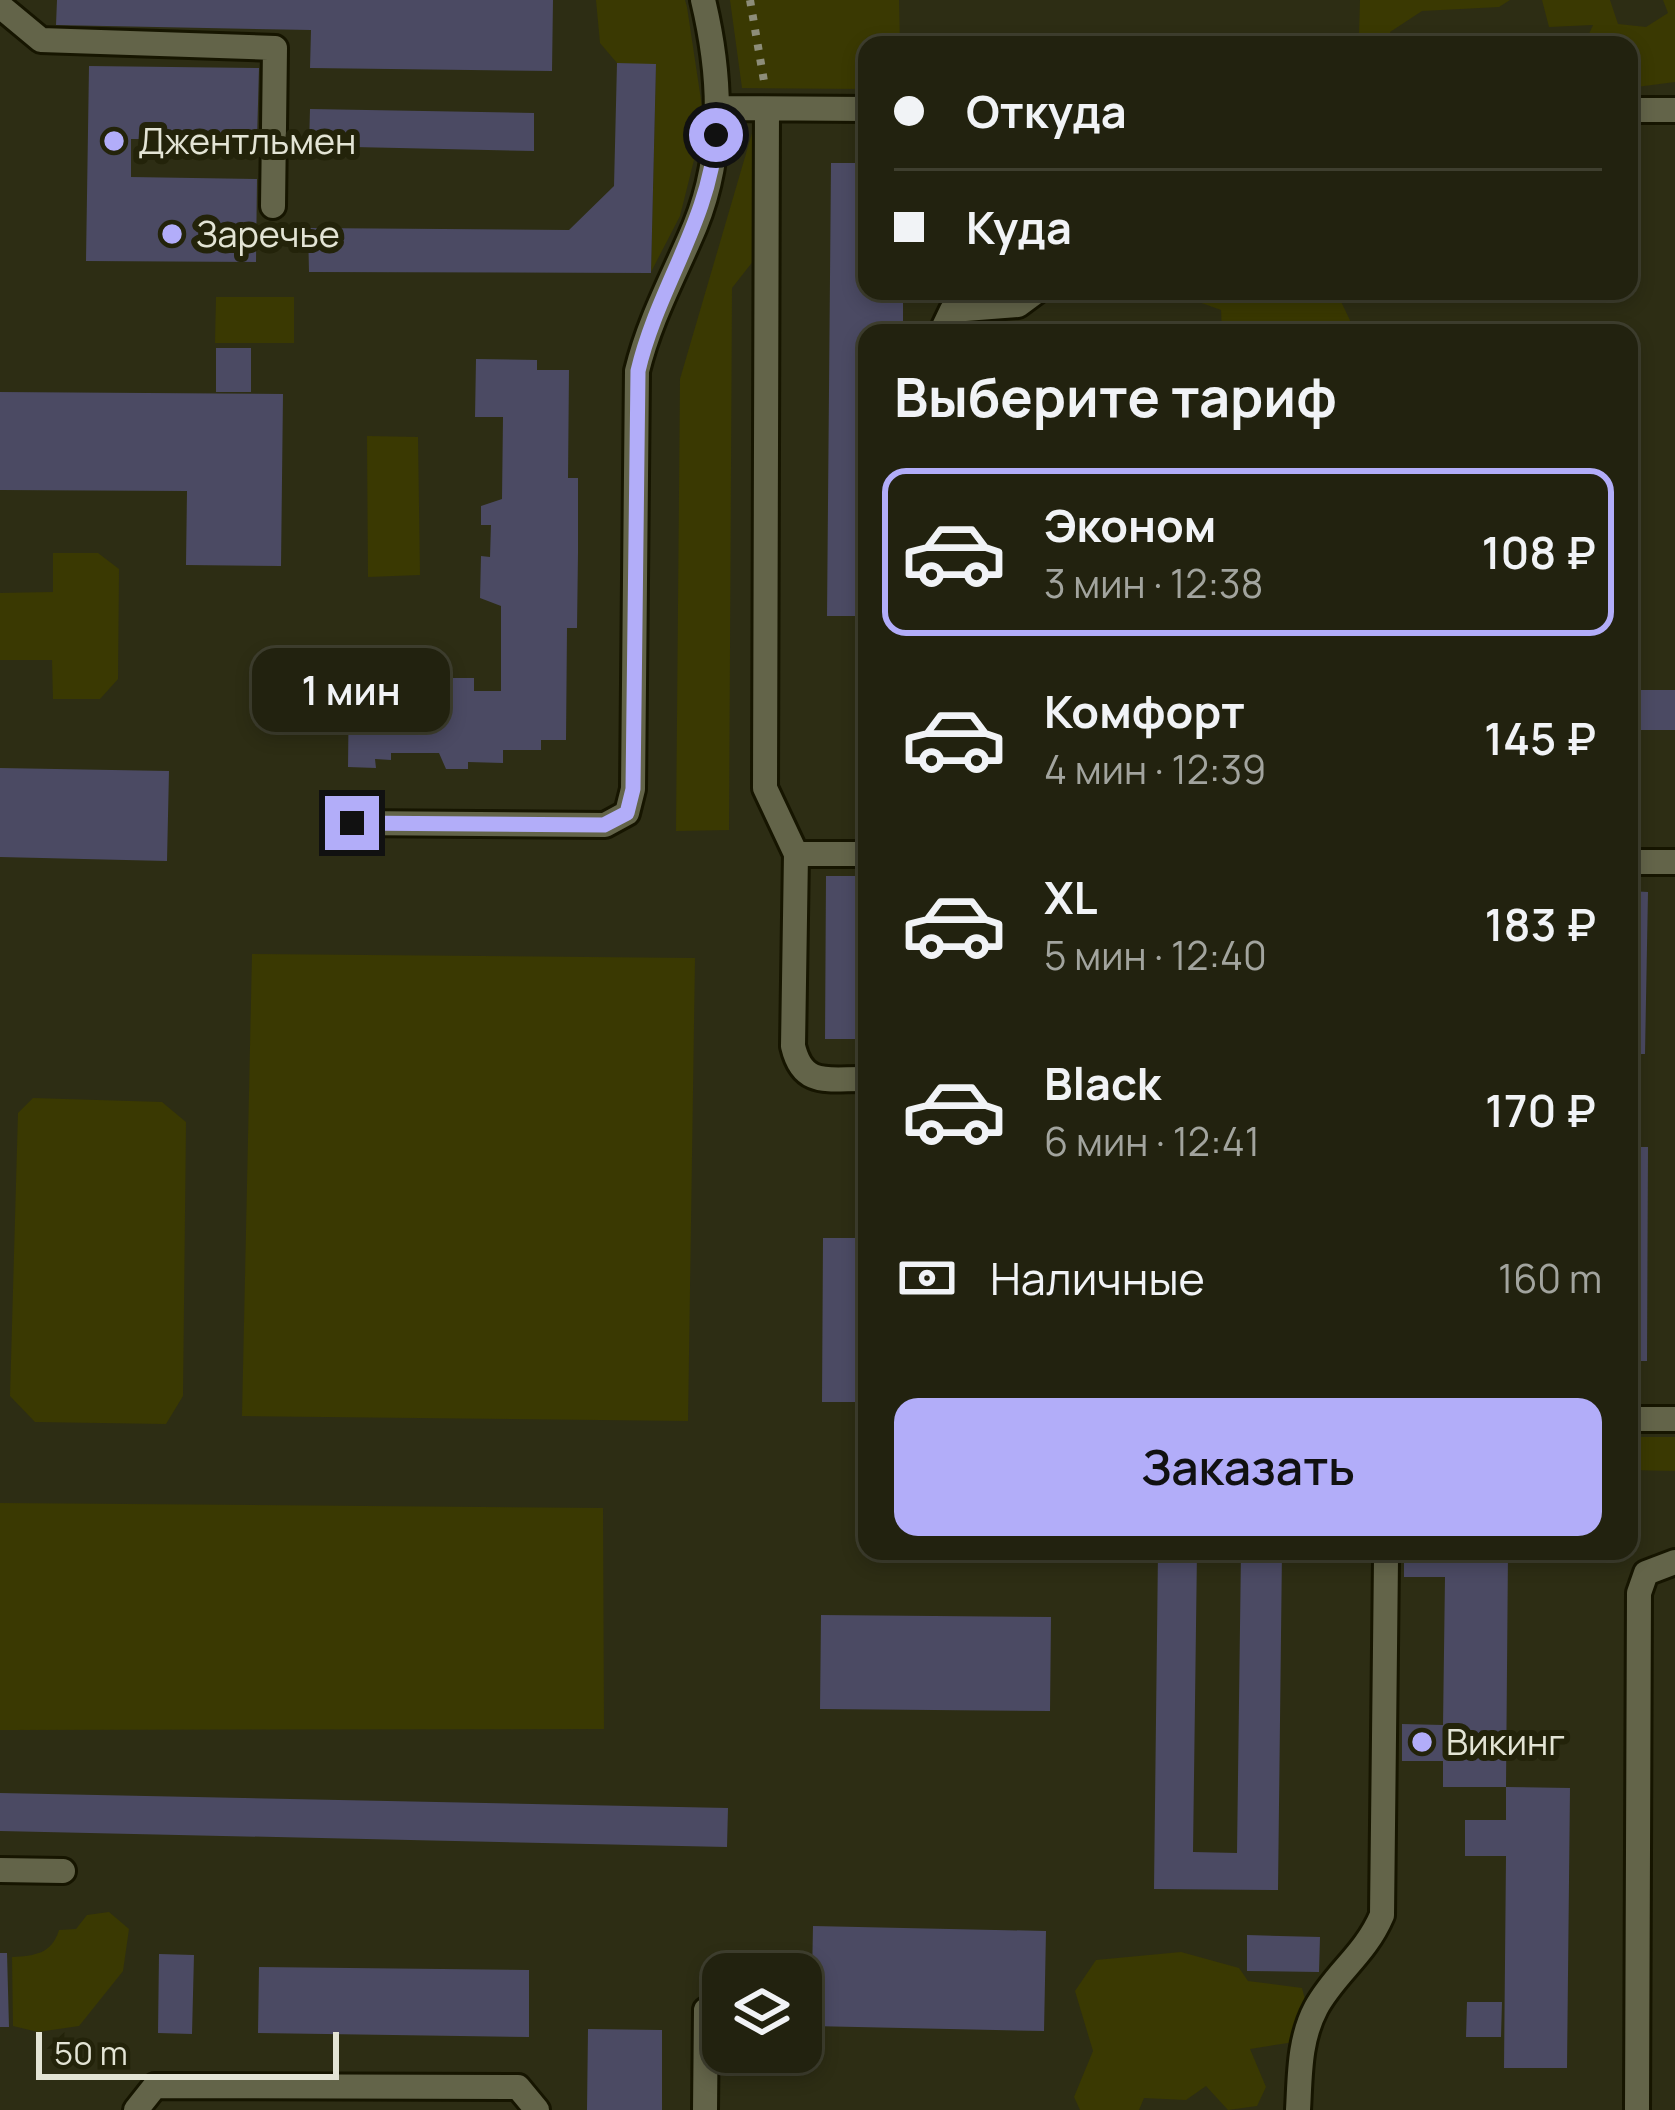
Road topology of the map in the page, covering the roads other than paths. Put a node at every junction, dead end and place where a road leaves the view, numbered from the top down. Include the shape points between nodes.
1 (703, 0) edge
2 (0, 5) edge
3 (718, 108) junction
4 (767, 109) junction
5 (858, 109) edge
6 (1638, 110) edge
7 (1675, 110) edge
8 (273, 206) dead end
9 (1025, 300) edge
10 (945, 324) edge
11 (352, 823) dead end
12 (796, 854) junction
13 (858, 854) edge
14 (1638, 862) edge
15 (1675, 862) edge
16 (858, 1078) edge
17 (1638, 1419) edge
18 (1675, 1420) edge
19 (1386, 1560) edge
20 (1675, 1562) edge
21 (0, 1870) edge
22 (63, 1871) dead end
23 (705, 2073) edge
24 (136, 2110) edge
25 (537, 2110) edge
26 (705, 2110) edge
27 (1298, 2110) edge
28 (1637, 2110) edge

1 - 3 lane
2 - 8 lane via 41,40 274,48
3 - 4 lane
3 - 11 lane via 696,224 650,316 638,371 627,813 604,825
4 - 5 lane
4 - 12 lane via 764,788
6 - 7 lane
9 - 10 lane via 952,310
12 - 13 lane
12 - 16 lane via 798,1067 811,1078
14 - 15 lane
17 - 18 lane
19 - 27 lane via 1382,1915 1368,1947 1318,2005 1302,2044
20 - 28 lane via 1646,1573 1639,1593
21 - 22 lane
23 - 26 lane
24 - 25 lane via 155,2086 518,2086

